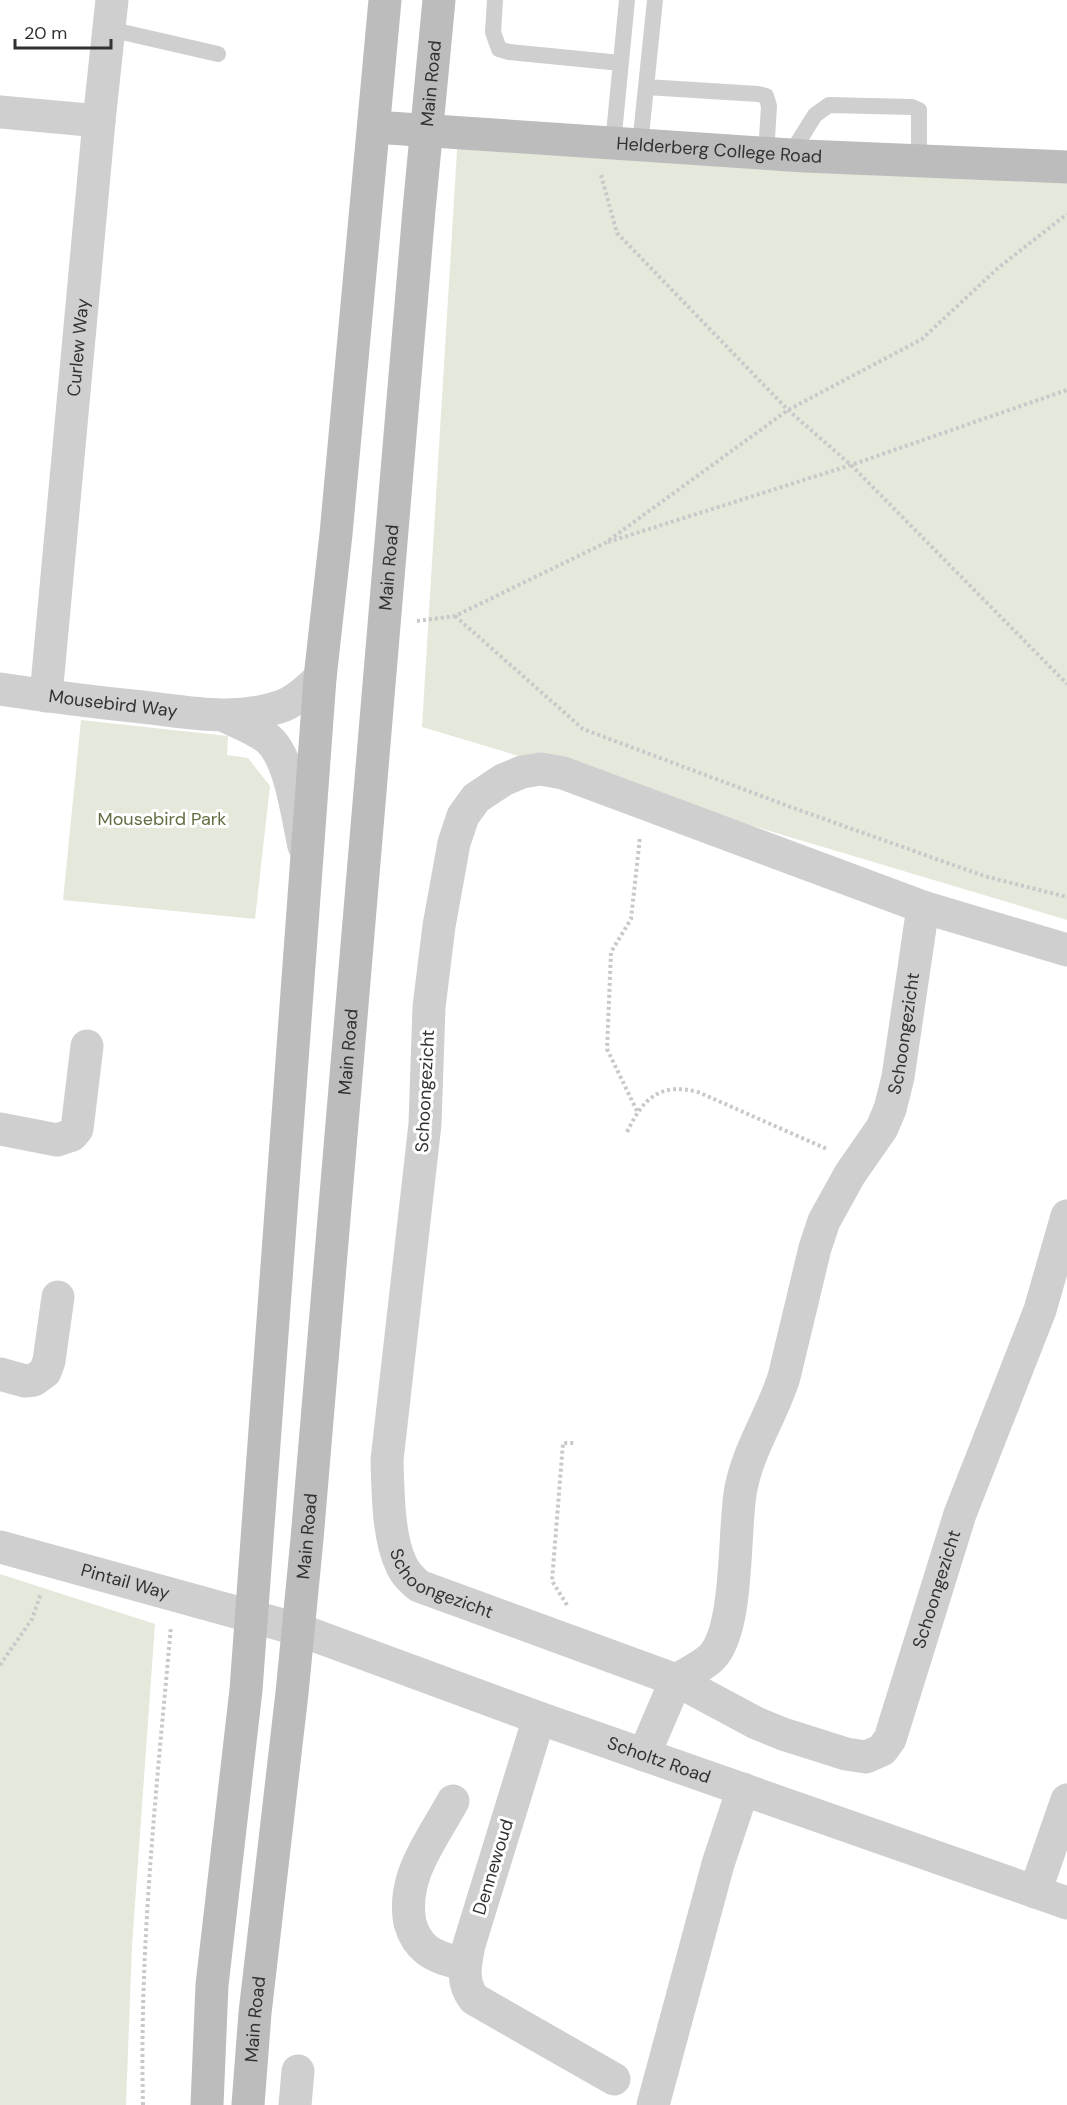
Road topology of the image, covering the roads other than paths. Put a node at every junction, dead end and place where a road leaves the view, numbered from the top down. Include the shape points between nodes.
1 (385, 0) edge
2 (439, 0) edge
3 (495, 0) edge
4 (627, 0) edge
5 (655, 0) edge
6 (111, 15) edge
7 (218, 54) dead end
8 (621, 63) junction
9 (646, 87) junction
10 (0, 112) edge
11 (99, 121) junction
12 (374, 127) junction
13 (425, 131) junction
14 (615, 144) junction
15 (778, 155) junction
16 (919, 161) junction
17 (1067, 167) edge
18 (320, 678) junction
19 (0, 689) edge
20 (46, 696) junction
21 (225, 716) junction
22 (307, 860) junction
23 (923, 907) junction
24 (1067, 950) edge
25 (87, 1046) dead end
26 (0, 1129) edge
27 (1067, 1216) edge
28 (58, 1298) dead end
29 (0, 1374) edge
30 (0, 1547) edge
31 (251, 1617) junction
32 (297, 1629) junction
33 (672, 1691) junction
34 (539, 1718) junction
35 (644, 1755) junction
36 (744, 1790) junction
37 (1067, 1800) edge
38 (453, 1801) dead end
39 (1035, 1892) junction
40 (1067, 1903) edge
41 (465, 1965) junction
42 (298, 2071) dead end
43 (614, 2079) dead end
44 (207, 2105) edge
45 (248, 2105) edge
46 (295, 2105) edge
47 (653, 2105) edge

1 - 12 main road
2 - 13 main road, Main Road
3 - 8 lane via 493,32 499,49
4 - 8 lane
5 - 9 lane
6 - 7 lane
6 - 11 street, Curlew Way
8 - 14 lane
9 - 14 lane
9 - 15 lane via 766,96
10 - 11 street
11 - 20 street, Curlew Way
12 - 13 main road, Helderberg College Road
12 - 18 main road
13 - 14 main road, Helderberg College Road
13 - 32 main road, Main Road
14 - 15 main road, Helderberg College Road
15 - 16 main road, Helderberg College Road
15 - 16 lane via 824,107 912,107 919,110
16 - 17 main road, Helderberg College Road
18 - 21 street, Mousebird Way via 282,706
18 - 22 main road
19 - 20 street, Mousebird Way
20 - 21 street, Mousebird Way
21 - 22 street, Mousebird Way via 266,737 280,754
22 - 31 main road
23 - 24 street, Schoongezicht
23 - 33 street, Schoongezicht via 895,1088 882,1128 824,1221 778,1397 747,1462 740,1490 729,1616 723,1638 713,1656
23 - 33 street, Schoongezicht via 563,773 541,769 502,780 476,798 463,816 454,843 429,1006 425,1124 387,1460 389,1502 401,1564 419,1586 566,1641
25 - 26 street via 77,1129 72,1135 57,1140
27 - 33 street, Schoongezicht via 1040,1310 960,1514 886,1745 866,1757 846,1754
28 - 29 street via 45,1372 25,1381
30 - 31 street, Pintail Way
31 - 32 street, Scholtz Road
31 - 44 main road via 212,1985
32 - 34 street, Scholtz Road
32 - 45 main road, Main Road
33 - 35 street
34 - 35 street, Scholtz Road
34 - 41 street, Dennewoud
35 - 36 street, Scholtz Road
36 - 39 street, Scholtz Road
36 - 47 street via 718,1864
37 - 39 street
38 - 41 street via 414,1872 408,1912 412,1931 428,1952
39 - 40 street, Scholtz Road
41 - 43 street, Dennewoud via 464,1981 474,1999
42 - 46 street

